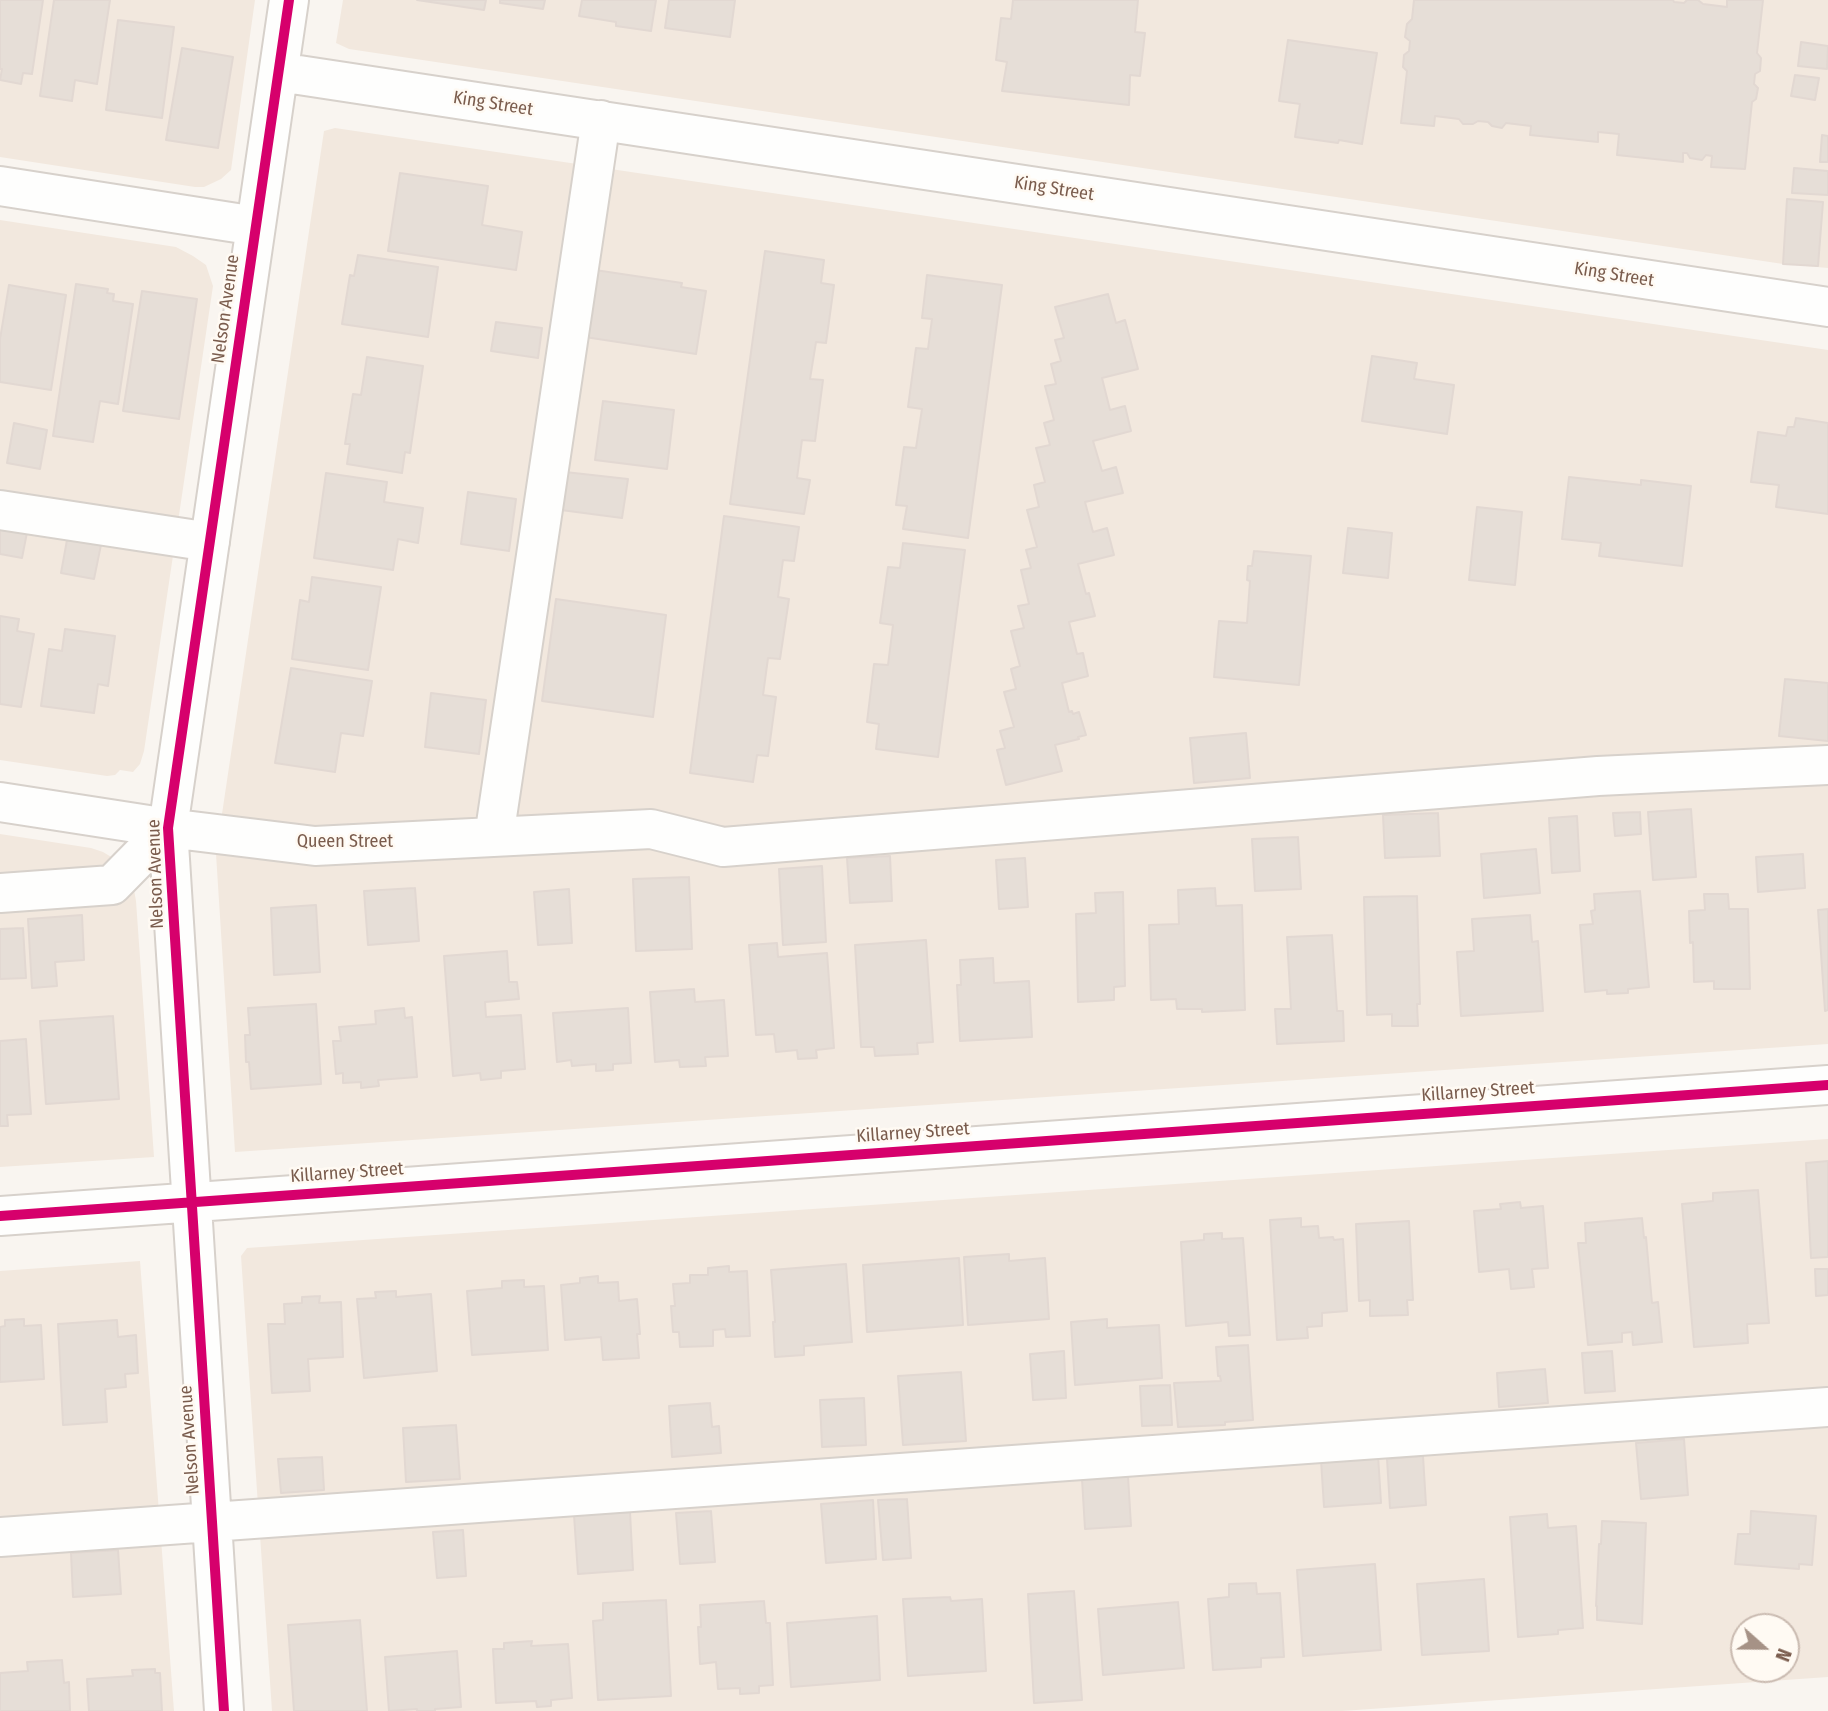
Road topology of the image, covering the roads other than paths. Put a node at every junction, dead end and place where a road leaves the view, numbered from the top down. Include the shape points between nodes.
1 (289, 0) edge
2 (279, 72) junction
3 (601, 120) junction
4 (0, 186) edge
5 (256, 226) junction
6 (1828, 307) edge
7 (0, 510) edge
8 (210, 542) junction
9 (1828, 765) edge
10 (0, 802) edge
11 (168, 828) junction
12 (494, 838) junction
13 (0, 893) edge
14 (1828, 1085) edge
15 (192, 1202) junction
16 (0, 1216) edge
17 (1828, 1407) edge
18 (212, 1522) junction
19 (0, 1537) edge
20 (225, 1711) edge

1 - 2 street, Nelson Avenue
2 - 3 street, King Street
2 - 5 street, Nelson Avenue
3 - 6 street, King Street
3 - 12 street
4 - 5 street
5 - 8 street, Nelson Avenue
7 - 8 street
8 - 11 street, Nelson Avenue
9 - 12 street, Queen Street via 1598,776 723,847 651,829
10 - 11 street, Queen Street
11 - 12 street, Queen Street via 315,846
11 - 13 street via 112,884
11 - 15 street, Nelson Avenue
14 - 15 street, Killarney Street
15 - 16 street, Killarney Street
15 - 18 street, Nelson Avenue
17 - 18 street
18 - 19 street
18 - 20 street, Nelson Avenue

